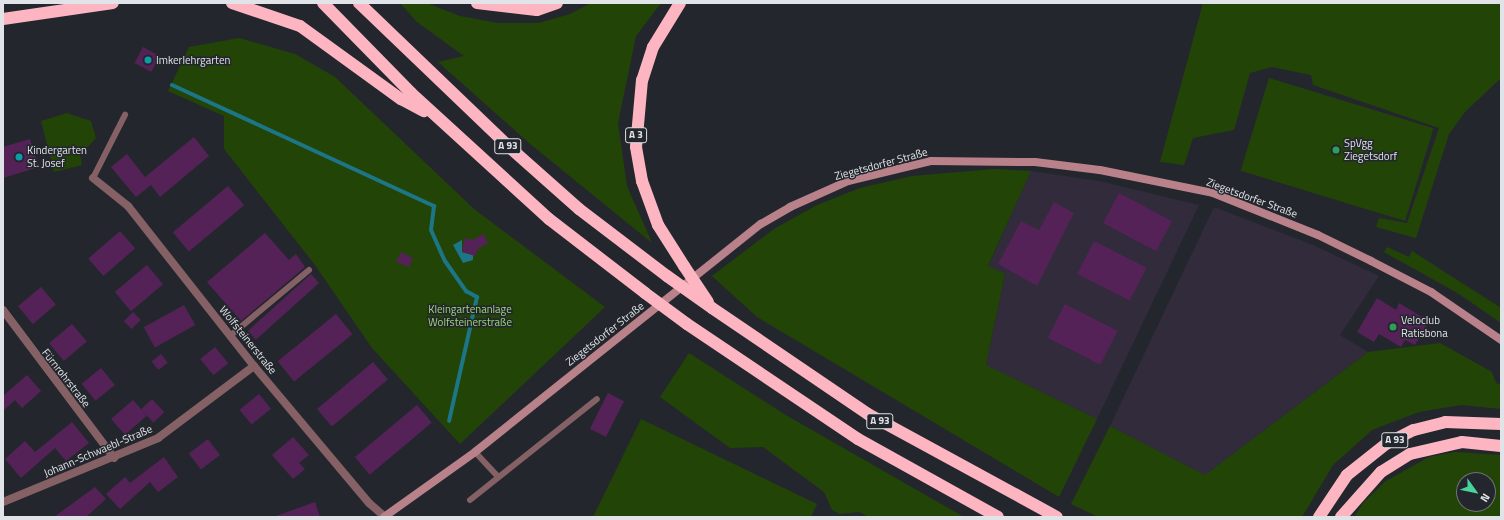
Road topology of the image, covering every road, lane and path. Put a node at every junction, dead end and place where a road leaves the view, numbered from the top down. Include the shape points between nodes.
1 (113, 3) edge
2 (232, 3) edge
3 (323, 3) edge
4 (359, 3) edge
5 (477, 3) edge
6 (557, 3) edge
7 (680, 3) edge
8 (3, 19) edge
9 (125, 115) dead end
10 (438, 118) junction
11 (93, 178) joint
12 (309, 270) dead end
13 (712, 308) junction
14 (3, 310) edge
15 (230, 336) junction
16 (1501, 340) edge
17 (254, 366) junction
18 (598, 399) dead end
19 (1501, 424) edge
20 (1501, 446) edge
21 (475, 452) junction
22 (114, 458) junction
23 (498, 477) junction
24 (470, 500) dead end
25 (3, 502) edge
26 (384, 517) edge
27 (998, 517) edge
28 (1057, 517) edge
29 (1319, 517) edge
30 (1341, 517) edge

1 - 8 highway
2 - 10 highway, A 93 via 300,26 401,99
3 - 10 highway, A 93
4 - 13 highway, A 93, bridge via 446,90 579,209
5 - 6 highway via 537,10
7 - 13 highway, A 3, bridge via 653,47 642,80 636,113 636,147 642,181 658,225
9 - 11 lane
10 - 27 highway, A 93, bridge via 549,219 687,324 858,438
11 - 15 street, Wolfsteinerstraße via 128,206
12 - 15 lane
13 - 28 highway, A 93 via 868,414 972,474
14 - 22 street, Fürnrohrstraße
15 - 17 street, Wolfsteinerstraße
16 - 21 street, Ziegetsdorfer Straße via 1430,292 1372,261 1305,229 1213,193 1100,170 1035,162 931,161 848,181 804,200 761,224
17 - 22 street, Johann-Schwaebl-Straße via 158,438
17 - 26 street, Wolfsteinerstraße via 369,503
18 - 23 lane
19 - 29 highway, A 93 via 1445,422 1414,430 1393,440 1347,475
20 - 30 highway, A 93 via 1462,442 1410,454 1381,472
21 - 23 lane
21 - 26 street, Ziegetsdorfer Straße
22 - 25 street, Johann-Schwaebl-Straße
23 - 24 lane

